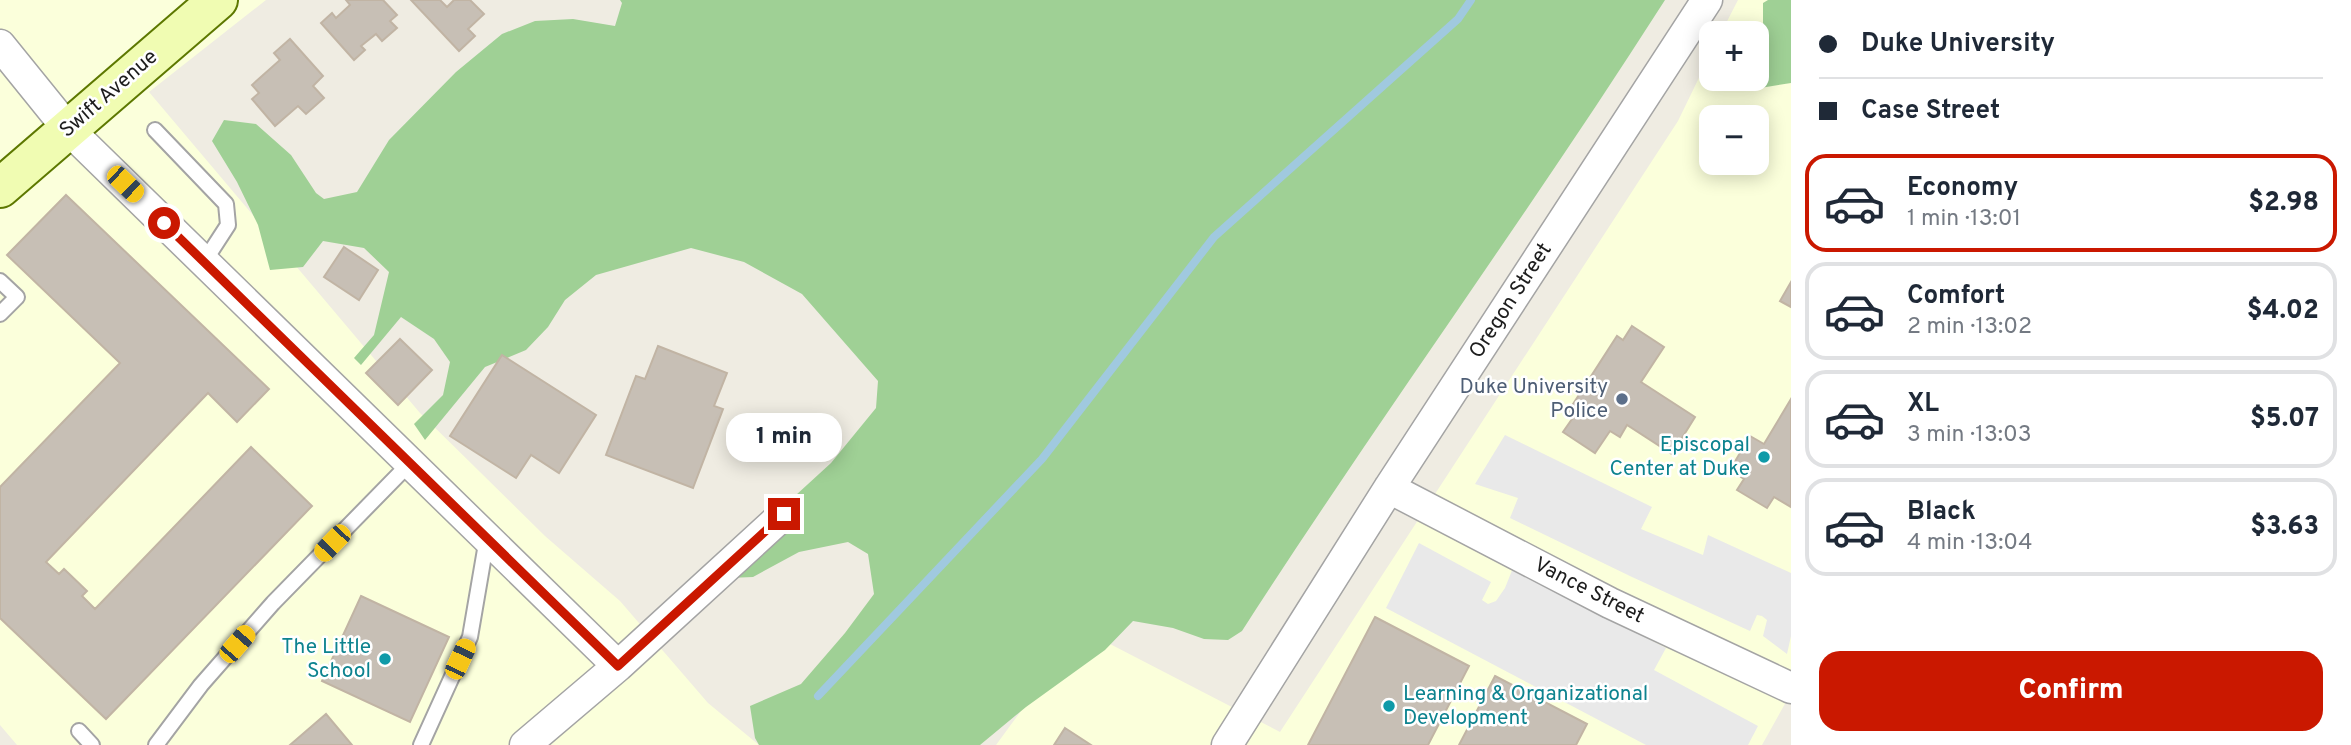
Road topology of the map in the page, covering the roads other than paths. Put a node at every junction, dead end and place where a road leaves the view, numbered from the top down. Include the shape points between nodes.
1 (218, 0) edge
2 (1707, 0) edge
3 (0, 45) edge
4 (68, 129) junction
5 (155, 130) dead end
6 (0, 188) edge
7 (204, 262) junction
8 (0, 281) edge
9 (0, 314) edge
10 (410, 463) junction
11 (1390, 488) junction
12 (784, 514) dead end
13 (487, 538) junction
14 (618, 666) junction
15 (1791, 688) edge
16 (79, 731) dead end
17 (92, 745) edge
18 (156, 745) edge
19 (421, 745) edge
20 (525, 745) edge
21 (1227, 745) edge

1 - 4 street, Swift Avenue
2 - 11 street, Oregon Street
3 - 4 street
4 - 6 street, Swift Avenue
4 - 7 street
5 - 7 lane via 226,204 228,225
7 - 10 street
8 - 9 lane via 17,297
10 - 13 street
10 - 18 lane via 274,603 201,685
11 - 15 street, Vance Street via 1610,603
11 - 21 street, Oregon Street
12 - 14 street
13 - 14 street
13 - 19 lane via 470,638
14 - 20 street
16 - 17 lane

